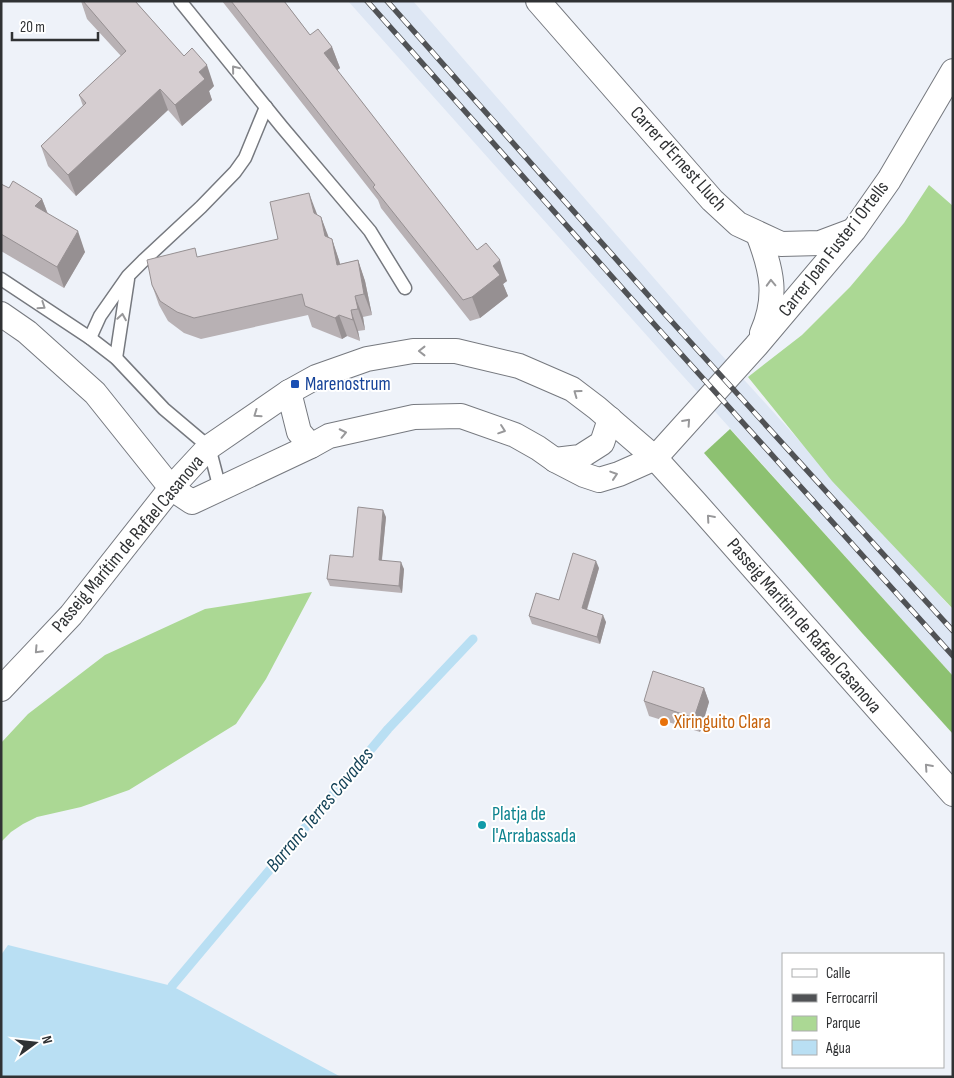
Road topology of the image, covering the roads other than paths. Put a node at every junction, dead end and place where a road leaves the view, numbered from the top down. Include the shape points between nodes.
1 (180, 1) edge
2 (538, 1) edge
3 (953, 71) edge
4 (266, 106) junction
5 (854, 230) junction
6 (758, 234) junction
7 (128, 276) junction
8 (1, 278) edge
9 (405, 288) dead end
10 (1, 314) edge
11 (90, 338) junction
12 (756, 346) junction
13 (116, 358) junction
14 (289, 392) junction
15 (610, 419) junction
16 (311, 446) junction
17 (209, 447) junction
18 (655, 458) junction
19 (555, 460) junction
20 (171, 488) junction
21 (220, 489) junction
22 (1, 689) edge
23 (953, 794) edge

4 -> 1 lane
2 - 6 street, Carrer d'Ernest Lluch via 712,200 738,224
3 - 5 street, Carrer Joan Fuster i Ortells via 889,180
4 - 7 lane via 245,158 235,172
4 - 9 lane via 370,232
5 - 6 street, Carrer d'Ernest Lluch via 820,243 780,244
5 - 12 street, Carrer Joan Fuster i Ortells
12 -> 6 street, Carrer Joan Fuster i Ortells via 772,300 772,277
7 - 11 lane via 100,316
13 -> 7 lane
8 -> 11 lane
10 - 20 street via 27,332 95,393
11 - 13 lane
18 -> 12 street, Carrer Joan Fuster i Ortells
13 - 17 lane via 164,409
15 -> 14 street, Passeig Marítim de Rafael Casanova via 563,385 519,366 456,351 413,351 367,359 316,377
14 - 16 street via 299,432
14 -> 17 street, Passeig Marítim de Rafael Casanova
15 - 18 street, Passeig Marítim de Rafael Casanova
15 - 19 street via 602,443 580,457
16 -> 19 street, Passeig Marítim de Rafael Casanova via 329,436 414,417 461,416 515,435
16 - 21 street, Passeig Marítim de Rafael Casanova
17 - 20 street, Passeig Marítim de Rafael Casanova
17 - 21 lane
19 -> 18 street, Passeig Marítim de Rafael Casanova via 599,480
23 -> 18 street, Passeig Marítim de Rafael Casanova
20 - 21 street, Passeig Marítim de Rafael Casanova via 192,502
20 -> 22 street, Passeig Marítim de Rafael Casanova via 71,615

